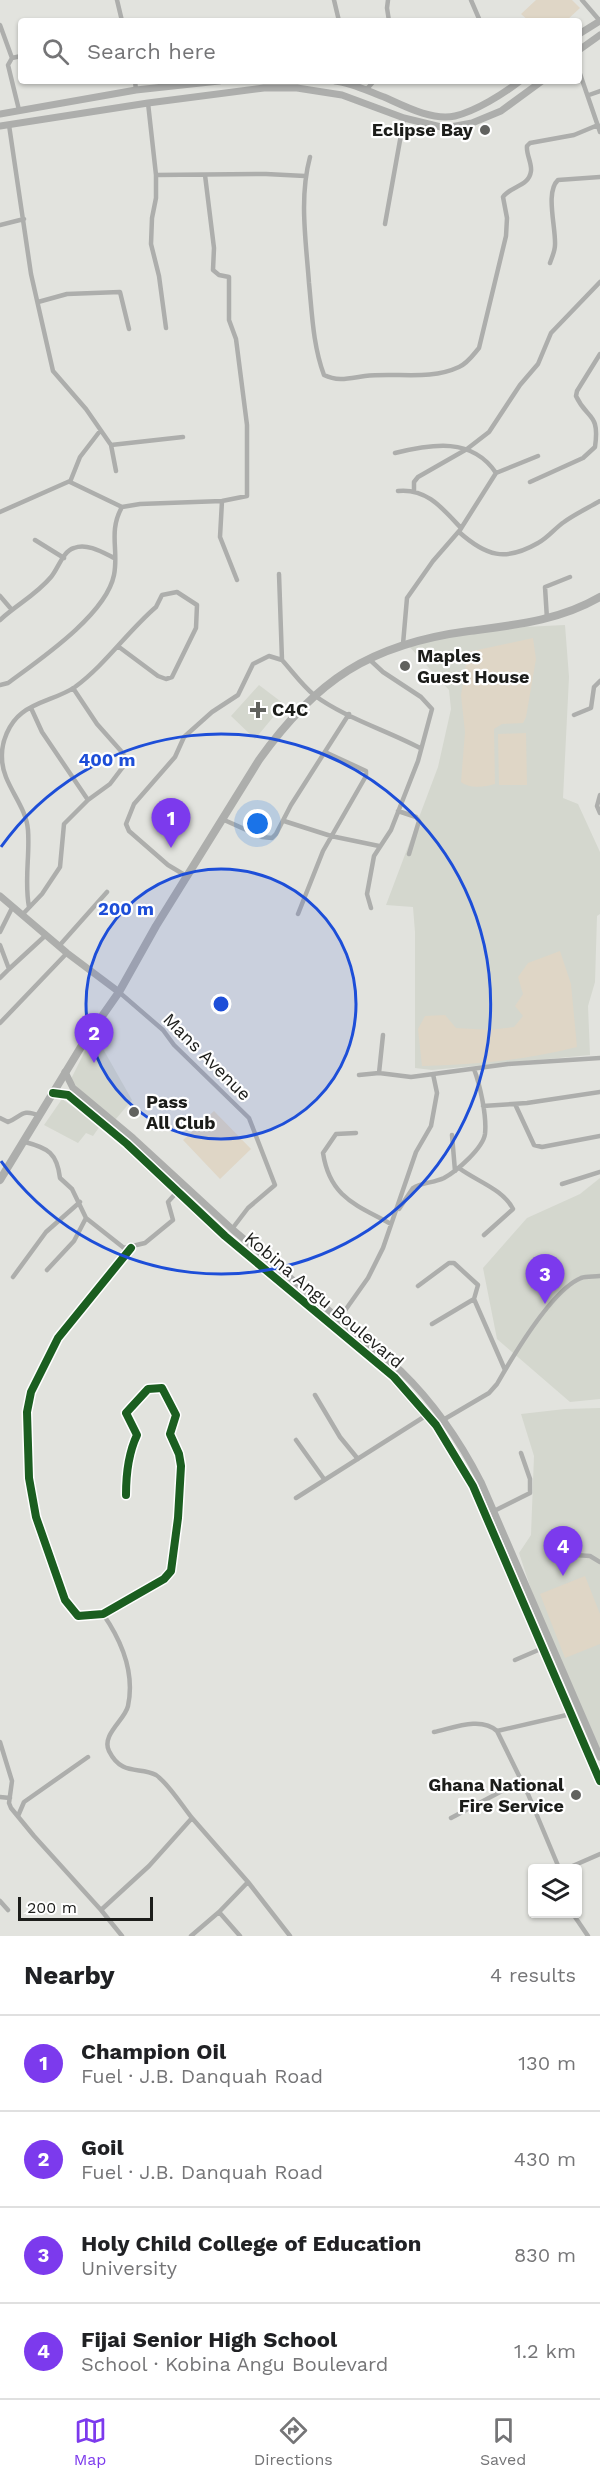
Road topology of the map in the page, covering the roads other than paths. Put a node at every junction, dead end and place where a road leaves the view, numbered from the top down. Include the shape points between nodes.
1 (117, 0) edge
2 (334, 0) edge
3 (388, 0) edge
4 (471, 0) edge
5 (582, 0) edge
6 (121, 18) edge
7 (338, 18) edge
8 (389, 18) edge
9 (479, 18) edge
10 (600, 21) edge
11 (0, 25) edge
12 (582, 32) edge
13 (600, 35) edge
14 (582, 49) edge
15 (18, 57) edge
16 (12, 58) junction
17 (582, 78) edge
18 (135, 84) edge
19 (191, 84) edge
20 (347, 84) edge
21 (371, 84) edge
22 (516, 84) edge
23 (538, 84) edge
24 (136, 90) junction
25 (366, 90) junction
26 (600, 91) edge
27 (589, 95) junction
28 (148, 103) junction
29 (19, 110) junction
30 (0, 114) edge
31 (404, 118) junction
32 (9, 125) junction
33 (598, 125) junction
34 (0, 126) edge
35 (600, 132) edge
36 (310, 158) dead end
37 (205, 175) junction
38 (156, 176) junction
39 (305, 176) junction
40 (600, 177) edge
41 (24, 219) junction
42 (386, 224) dead end
43 (0, 225) edge
44 (550, 263) dead end
45 (600, 282) edge
46 (38, 302) junction
47 (166, 328) dead end
48 (129, 329) dead end
49 (600, 354) edge
50 (100, 431) junction
51 (183, 437) dead end
52 (111, 445) junction
53 (598, 448) edge
54 (467, 449) junction
55 (395, 453) dead end
56 (538, 456) dead end
57 (116, 471) dead end
58 (496, 473) junction
59 (70, 481) junction
60 (530, 482) dead end
61 (398, 491) dead end
62 (414, 492) junction
63 (222, 501) junction
64 (600, 501) edge
65 (122, 507) junction
66 (0, 512) edge
67 (460, 530) junction
68 (35, 540) dead end
69 (64, 558) junction
70 (114, 558) junction
71 (279, 574) dead end
72 (570, 577) dead end
73 (237, 580) dead end
74 (0, 596) edge
75 (600, 597) edge
76 (12, 610) junction
77 (547, 619) junction
78 (0, 620) edge
79 (403, 644) junction
80 (119, 647) junction
81 (369, 659) junction
82 (282, 660) junction
83 (600, 681) edge
84 (0, 685) edge
85 (73, 688) junction
86 (314, 694) junction
87 (31, 708) junction
88 (349, 714) junction
89 (574, 715) dead end
90 (420, 748) junction
91 (325, 752) junction
92 (600, 795) edge
93 (88, 800) junction
94 (398, 811) junction
95 (600, 813) edge
96 (222, 819) junction
97 (284, 821) junction
98 (331, 836) junction
99 (378, 846) junction
100 (409, 854) dead end
101 (188, 877) junction
102 (107, 891) dead end
103 (0, 896) edge
104 (10, 904) junction
105 (0, 906) edge
106 (29, 907) junction
107 (371, 908) dead end
108 (298, 914) dead end
109 (22, 915) junction
110 (0, 932) edge
111 (46, 935) junction
112 (0, 945) edge
113 (59, 946) junction
114 (67, 954) junction
115 (9, 969) junction
116 (0, 978) edge
117 (119, 992) junction
118 (0, 1023) edge
119 (383, 1035) dead end
120 (600, 1058) edge
121 (474, 1069) junction
122 (65, 1072) junction
123 (379, 1073) junction
124 (433, 1074) junction
125 (359, 1075) dead end
126 (73, 1088) junction
127 (600, 1092) edge
128 (53, 1093) junction
129 (68, 1095) junction
130 (515, 1104) junction
131 (483, 1106) junction
132 (40, 1116) junction
133 (0, 1118) edge
134 (356, 1133) dead end
135 (452, 1134) dead end
136 (600, 1136) edge
137 (25, 1142) junction
138 (457, 1169) junction
139 (600, 1172) edge
140 (0, 1180) edge
141 (562, 1184) dead end
142 (183, 1185) junction
143 (176, 1191) junction
144 (80, 1202) junction
145 (395, 1213) junction
146 (86, 1218) junction
147 (391, 1224) junction
148 (231, 1229) junction
149 (484, 1235) dead end
150 (131, 1248) junction
151 (47, 1270) dead end
152 (13, 1276) dead end
153 (600, 1276) edge
154 (418, 1287) dead end
155 (474, 1299) junction
156 (339, 1319) junction
157 (432, 1324) dead end
158 (333, 1326) junction
159 (505, 1370) junction
160 (315, 1395) dead end
161 (427, 1415) junction
162 (443, 1420) junction
163 (296, 1440) dead end
164 (521, 1453) dead end
165 (358, 1460) junction
166 (324, 1479) junction
167 (126, 1495) dead end
168 (296, 1498) dead end
169 (494, 1511) junction
170 (575, 1555) dead end
171 (600, 1562) edge
172 (103, 1614) junction
173 (543, 1648) junction
174 (515, 1660) dead end
175 (571, 1714) junction
176 (497, 1731) junction
177 (434, 1732) dead end
178 (0, 1742) edge
179 (88, 1757) dead end
180 (600, 1757) edge
181 (521, 1781) junction
182 (600, 1781) edge
183 (0, 1797) edge
184 (10, 1798) junction
185 (18, 1816) junction
186 (192, 1818) junction
187 (451, 1818) dead end
188 (600, 1854) edge
189 (557, 1864) edge
190 (579, 1864) edge
191 (248, 1882) junction
192 (0, 1901) edge
193 (9, 1910) dead end
194 (101, 1910) junction
195 (219, 1912) junction
196 (576, 1918) edge
197 (122, 1936) edge
198 (191, 1936) edge
199 (240, 1936) edge
200 (290, 1936) edge
201 (588, 1936) edge

1 - 6 street
2 - 7 street
3 - 8 street
4 - 9 street
5 - 10 street
10 - 12 street
11 - 16 street
13 - 14 street
15 - 16 street
16 - 29 street via 8,65
17 - 27 street
18 - 24 street
19 - 24 street
20 - 25 street
21 - 25 street
22 - 25 street via 454,116 415,110
23 - 31 street via 501,111 472,123 445,128
24 - 29 street
26 - 27 street
27 - 33 street
28 - 31 street via 264,88 297,88 342,95
28 - 32 street
28 - 38 street
29 - 30 street
31 - 42 street
32 - 34 street
32 - 41 street
33 - 35 street
33 - 39 street via 573,135 530,143 526,149 531,173 523,185 502,197 507,218 503,256 495,274 479,348 470,360 445,372 350,380 324,375 313,327 304,232
36 - 39 street
37 - 38 street
37 - 39 street
37 - 63 street via 213,270 229,277 229,320 236,339 247,425 248,496
38 - 47 street via 151,244
40 - 44 street via 555,182 551,191 555,248
41 - 43 street
41 - 46 street
45 - 54 street via 551,333 538,364 489,432
46 - 48 street via 67,294 120,292
46 - 50 street via 53,371
49 - 53 street via 576,396 595,418
50 - 52 street
50 - 59 street via 80,457
51 - 52 street
52 - 57 street
53 - 60 street
54 - 55 street via 427,446
54 - 58 street via 488,460
54 - 62 street via 418,477
56 - 58 street
58 - 67 street
59 - 65 street
59 - 66 street
61 - 62 street
62 - 67 street via 438,502
63 - 65 street
63 - 73 street via 220,537
64 - 67 street via 538,543 513,554 488,553
65 - 70 street via 115,519
67 - 79 street via 407,598
68 - 69 street
69 - 70 street via 68,550 76,547 96,548
69 - 76 street via 51,578
70 - 84 street via 114,576 105,594 75,631 8,683
71 - 82 street
72 - 77 street via 545,587
74 - 76 street
75 - 77 highway
76 - 78 street
77 - 79 highway
79 - 81 highway
80 - 80 street via 156,607 162,595 177,592 197,605 196,628 172,676 158,676
80 - 85 street
81 - 86 highway
81 - 90 street via 431,705 432,717
82 - 86 street
82 - 101 street via 268,656 253,664 237,695 184,737 175,757 134,804 126,824 129,831
83 - 89 street via 594,687 591,708
85 - 87 street
85 - 93 street via 126,758 116,778
86 - 88 street
86 - 96 highway via 276,736
87 - 93 street via 42,732
87 - 106 street via 11,724 2,757 26,822
88 - 90 street
88 - 91 street
90 - 94 street
91 - 97 street
91 - 98 street via 366,771
92 - 95 street
93 - 106 street via 64,824 60,867
94 - 99 street
94 - 100 street via 419,821
96 - 97 street via 268,838 276,834
96 - 101 highway
97 - 98 street
98 - 99 street
98 - 108 street
99 - 107 street via 368,882
101 - 117 highway
102 - 113 street
103 - 104 street
104 - 105 street
104 - 109 street
104 - 110 street
106 - 109 street
109 - 111 street
111 - 113 street
111 - 115 street
112 - 115 street
113 - 114 street
114 - 117 street
114 - 118 street
115 - 116 street
117 - 122 highway
117 - 148 street, Mans Avenue via 163,1030 249,1118 275,1185
119 - 123 street
120 - 121 street
121 - 124 street
121 - 131 street
122 - 126 street, Kobina Angu Boulevard
122 - 128 highway
123 - 124 street via 411,1077
123 - 125 street
124 - 145 street via 433,1119 416,1152
126 - 129 street
126 - 142 street, Kobina Angu Boulevard
127 - 130 street
128 - 129 street
128 - 132 highway
129 - 143 street, Kobina Angu Boulevard
130 - 131 street
130 - 136 street via 534,1145 542,1147
131 - 138 street via 485,1135
132 - 133 street via 30,1111 8,1122
132 - 137 highway
134 - 147 street via 336,1134 323,1153 325,1166 347,1201
135 - 138 street
137 - 140 highway
137 - 144 street via 49,1152 58,1164 60,1178
138 - 145 street via 436,1182 413,1188
138 - 149 street via 496,1190 513,1209
139 - 141 street
142 - 143 street
142 - 148 street, Kobina Angu Boulevard
143 - 150 street via 168,1202 173,1220 145,1243
143 - 158 street, Kobina Angu Boulevard
144 - 146 street
144 - 152 street via 46,1232
145 - 147 street
146 - 150 street via 119,1246
146 - 151 street via 74,1241
147 - 156 street via 368,1278
148 - 156 street, Kobina Angu Boulevard
150 - 172 street via 58,1338 31,1392 27,1412 31,1496 65,1600 78,1616
153 - 159 street via 582,1277 568,1286 550,1304
154 - 155 street via 454,1263 478,1285
155 - 157 street
155 - 159 street
156 - 158 street
156 - 162 street, Kobina Angu Boulevard via 401,1371
158 - 161 street, Kobina Angu Boulevard via 394,1377
159 - 162 street via 489,1393
160 - 165 street
161 - 165 street
161 - 173 street, Kobina Angu Boulevard via 472,1486
162 - 169 street, Kobina Angu Boulevard via 468,1457
163 - 166 street
164 - 169 street via 530,1479 530,1493
165 - 166 street
166 - 168 street
167 - 172 street via 126,1473 137,1435 126,1413 148,1389 162,1388 176,1415 170,1434 181,1466 171,1571 164,1579
169 - 180 street, Kobina Angu Boulevard
170 - 171 street via 590,1556
172 - 186 street via 121,1643 129,1688 127,1709 110,1735 108,1750 132,1771 156,1775
173 - 174 street
173 - 175 street, Kobina Angu Boulevard
175 - 176 street
175 - 182 street, Kobina Angu Boulevard
176 - 177 street via 492,1726 474,1723
176 - 181 street
178 - 184 street via 12,1781
179 - 185 street via 24,1802
181 - 187 street
181 - 189 street
183 - 184 street
184 - 185 street via 11,1808
185 - 194 street
186 - 191 street
186 - 194 street via 149,1866
188 - 190 street
191 - 195 street
191 - 200 street
192 - 193 street
194 - 197 street
195 - 198 street
195 - 199 street
196 - 201 street

